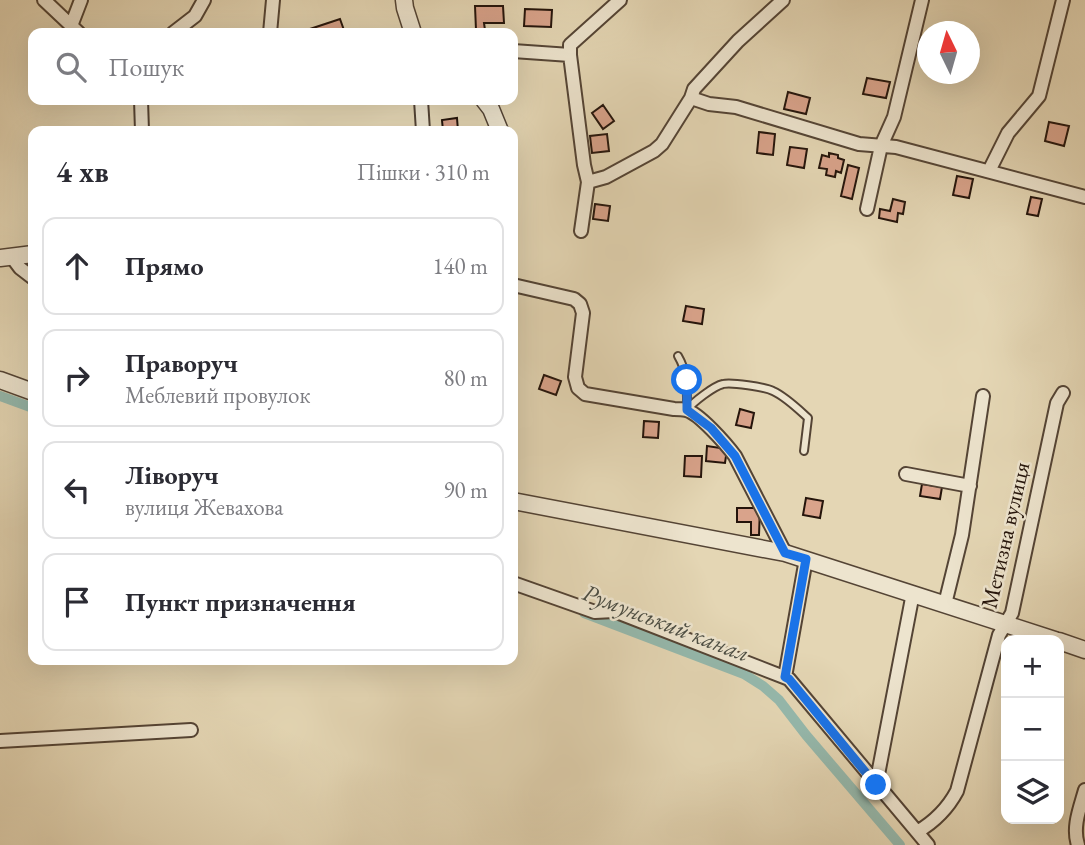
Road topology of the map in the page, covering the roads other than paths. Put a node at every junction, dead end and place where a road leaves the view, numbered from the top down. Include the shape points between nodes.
1 (44, 0) edge
2 (81, 0) edge
3 (204, 0) edge
4 (273, 0) edge
5 (404, 0) edge
6 (619, 0) edge
7 (783, 0) edge
8 (922, 0) edge
9 (1063, 0) edge
10 (74, 28) edge
11 (75, 28) edge
12 (179, 28) edge
13 (270, 28) edge
14 (410, 28) edge
15 (518, 51) edge
16 (570, 55) junction
17 (691, 98) junction
18 (141, 105) edge
19 (421, 105) edge
20 (487, 105) edge
21 (142, 126) edge
22 (423, 126) edge
23 (499, 126) edge
24 (881, 146) junction
25 (989, 171) junction
26 (588, 182) junction
27 (1085, 197) edge
28 (867, 209) dead end
29 (582, 232) dead end
30 (28, 255) edge
31 (6, 257) edge
32 (28, 274) edge
33 (518, 286) edge
34 (678, 356) dead end
35 (0, 380) edge
36 (28, 390) edge
37 (1063, 393) dead end
38 (983, 396) dead end
39 (687, 410) junction
40 (804, 451) dead end
41 (906, 474) dead end
42 (970, 486) junction
43 (518, 501) edge
44 (785, 553) junction
45 (806, 559) junction
46 (518, 585) edge
47 (913, 593) junction
48 (945, 604) junction
49 (1006, 624) junction
50 (1039, 635) edge
51 (1064, 643) edge
52 (1085, 650) edge
53 (785, 677) junction
54 (191, 730) dead end
55 (0, 741) edge
56 (876, 785) junction
57 (1085, 790) edge
58 (917, 832) junction
59 (928, 845) edge
60 (1078, 845) edge

1 - 10 street
2 - 11 street
3 - 12 street via 195,16
4 - 13 street
5 - 14 street
6 - 16 street via 570,45
7 - 17 street via 720,59
8 - 24 street via 894,117
9 - 25 street via 1039,96 1007,133
15 - 16 street
16 - 26 street
17 - 24 street
17 - 26 street via 653,152
18 - 21 street
19 - 22 street
20 - 23 street
24 - 25 street
24 - 28 street
25 - 27 street
26 - 29 street
30 - 31 street
31 - 32 street
33 - 39 street via 580,303 583,313 575,377 585,394
34 - 39 lane via 685,368
35 - 36 street
37 - 49 street, Метизна вулиця
38 - 42 street
39 - 40 lane via 723,384 770,390 808,418
39 - 44 street via 711,428 735,456
41 - 42 street
42 - 48 street
43 - 44 street
44 - 45 street
45 - 47 street
45 - 53 street
46 - 53 street via 595,612 614,611
47 - 48 street
47 - 56 street
48 - 49 street
49 - 50 street
49 - 58 street, Метизна вулиця via 999,635 957,791 930,824
51 - 52 street
53 - 56 street
54 - 55 street
56 - 58 street
57 - 60 street via 1075,827
58 - 59 street

